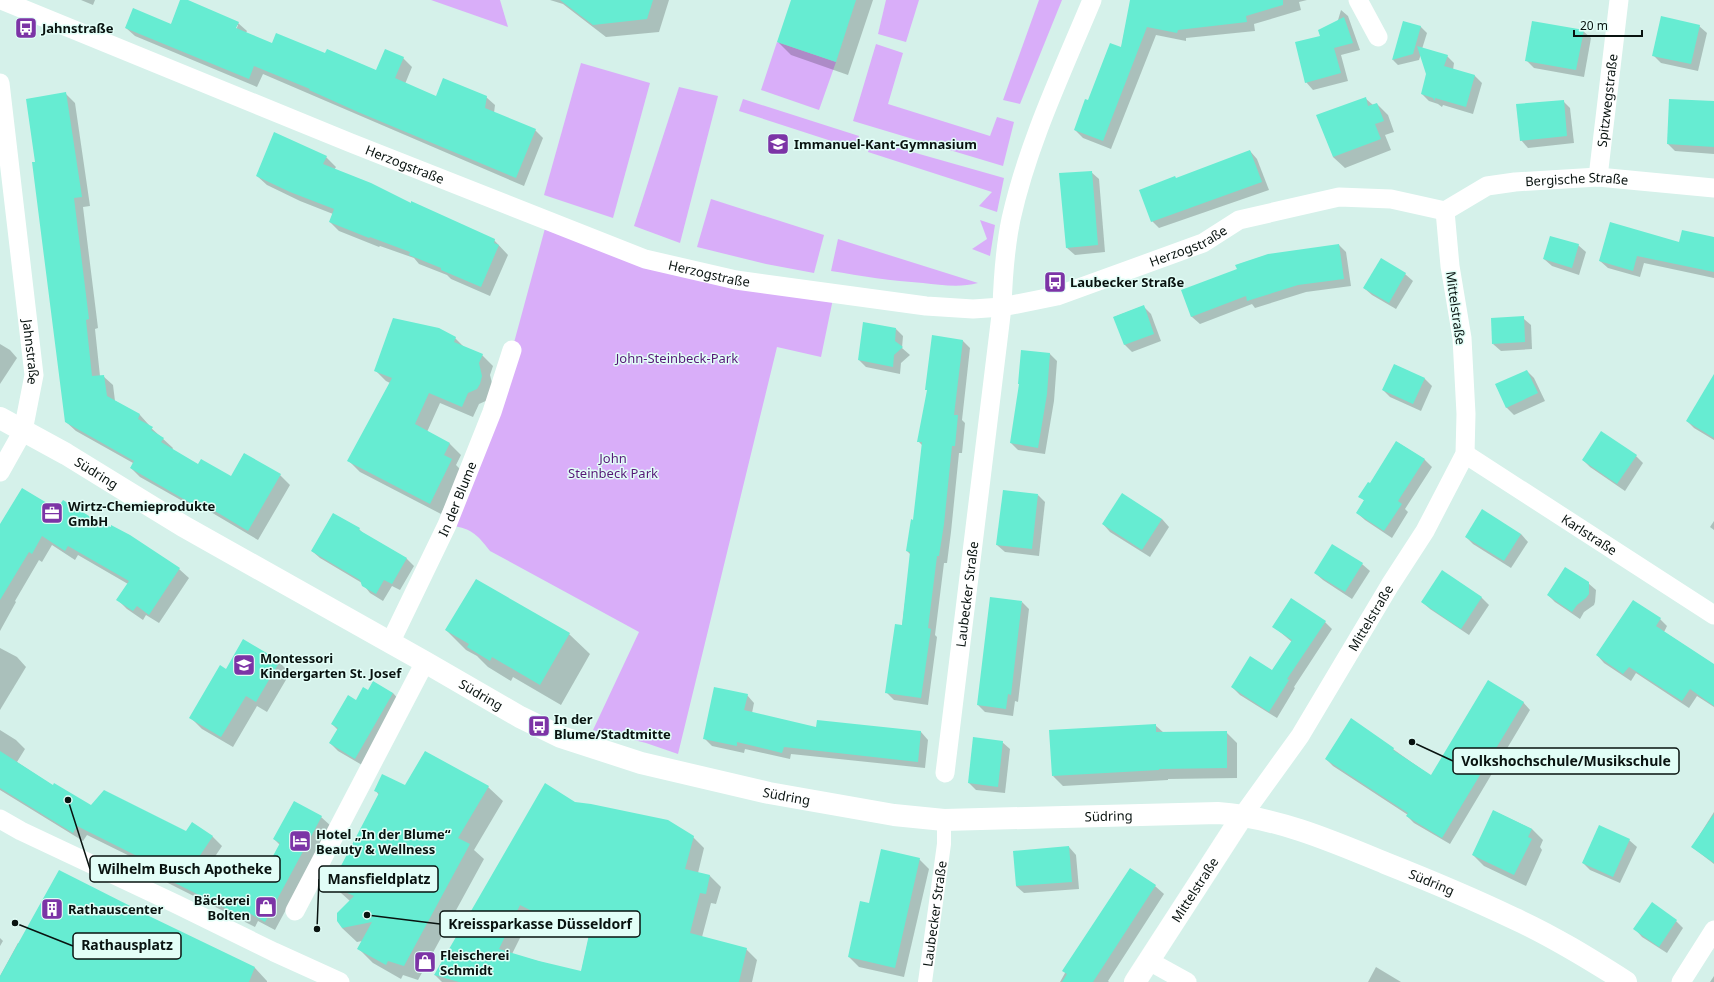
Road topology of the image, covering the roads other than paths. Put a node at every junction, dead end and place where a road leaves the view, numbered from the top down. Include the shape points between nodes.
1 (1, 0) edge
2 (1092, 0) edge
3 (1358, 0) edge
4 (1619, 0) edge
5 (1378, 37) dead end
6 (0, 83) edge
7 (1598, 177) junction
8 (1714, 188) edge
9 (1445, 211) junction
10 (1002, 307) junction
11 (512, 350) dead end
12 (0, 418) edge
13 (23, 432) junction
14 (1465, 454) junction
15 (0, 472) edge
16 (1714, 616) edge
17 (390, 643) junction
18 (426, 662) junction
19 (945, 773) dead end
20 (1243, 814) junction
21 (0, 819) edge
22 (944, 820) junction
23 (296, 910) dead end
24 (1714, 930) edge
25 (1149, 961) junction
26 (340, 982) edge
27 (925, 982) edge
28 (1135, 982) edge
29 (1187, 982) edge
30 (1626, 982) edge
31 (1681, 982) edge

1 - 10 street, Herzogstraße via 351,144 645,259 736,280 834,294 926,306 965,309
2 - 10 street, Laubecker Straße via 1042,118 1022,180 1011,220 1004,263
3 - 5 street
4 - 7 street, Spitzwegstraße
6 - 13 street, Jahnstraße via 34,375
7 - 8 street, Bergische Straße
7 - 9 street, Bergische Straße via 1487,186
9 - 10 street, Herzogstraße via 1391,199 1339,197 1239,220 1203,243 1065,294
9 - 14 street, Mittelstraße via 1450,266 1462,338 1466,414
10 - 19 street, Laubecker Straße
11 - 17 street, In der Blume via 492,412 447,526
12 - 13 street, Südring
13 - 15 street, Jahnstraße
13 - 17 street, Südring via 66,454 183,526
14 - 16 street, Karlstraße
14 - 20 street, Mittelstraße via 1425,531 1300,736
17 - 18 street, Südring
18 - 22 street, Südring via 520,717 561,737 641,764 769,793 894,815
18 - 23 street
20 - 22 street, Südring
20 - 25 street, Mittelstraße
20 - 30 street, Südring via 1338,843 1428,880 1514,918 1580,953
21 - 26 street
22 - 27 street, Laubecker Straße via 944,844
24 - 31 street
25 - 28 street, Mittelstraße
25 - 29 street

